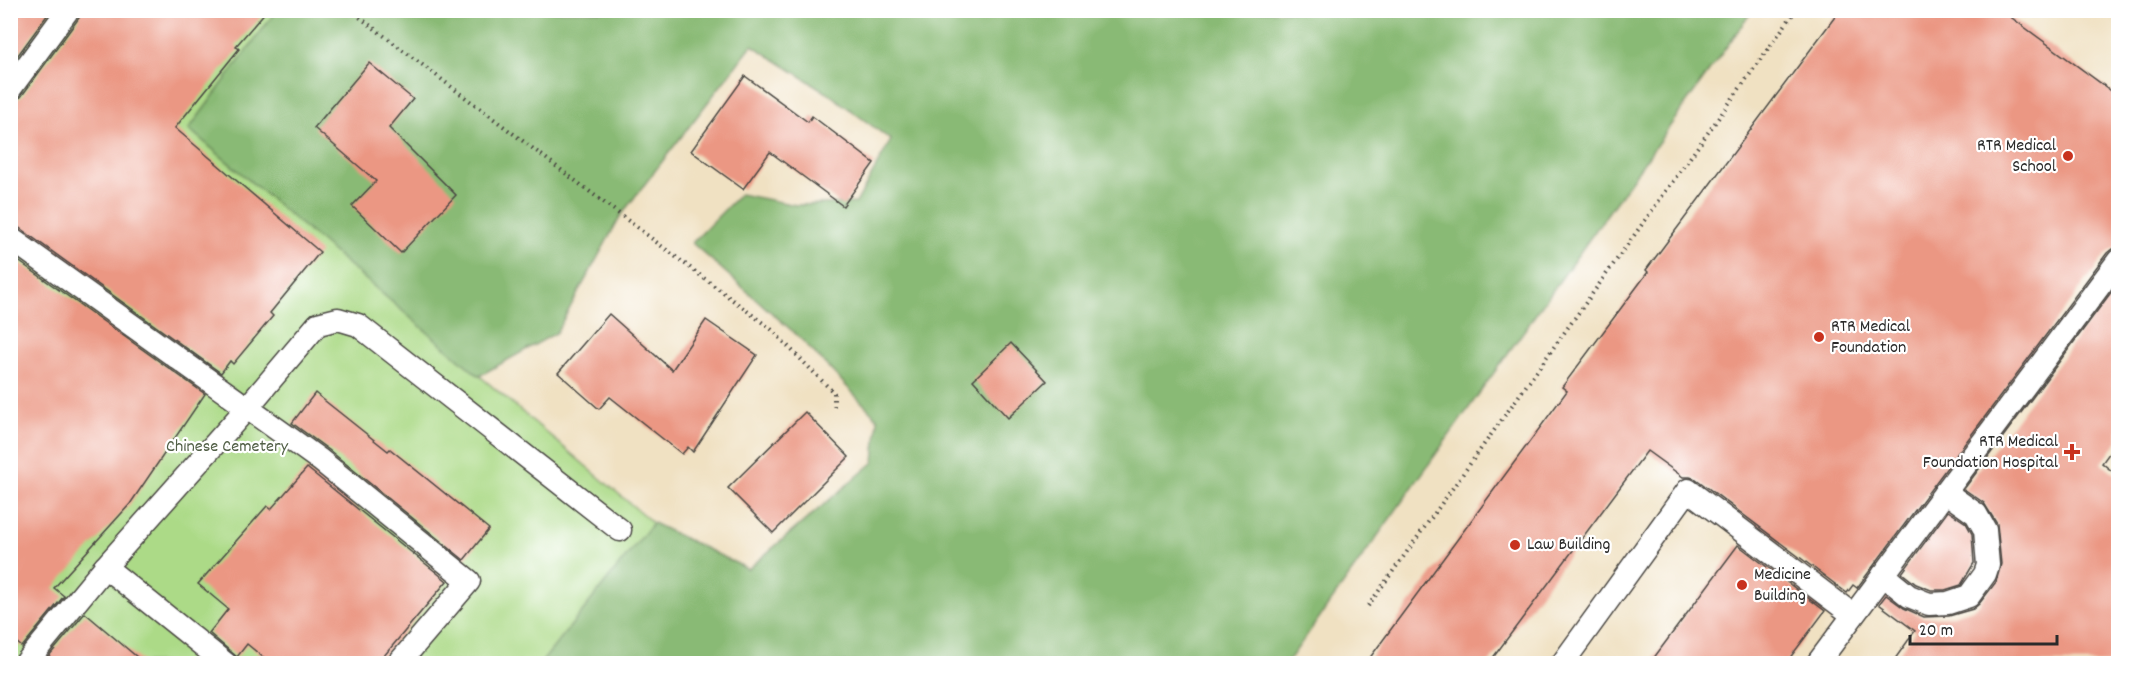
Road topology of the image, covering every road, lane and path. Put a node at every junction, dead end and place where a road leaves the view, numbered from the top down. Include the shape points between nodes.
1 (68, 10) edge
2 (350, 10) edge
3 (1796, 10) edge
4 (10, 89) edge
5 (10, 238) edge
6 (2118, 261) edge
7 (247, 408) junction
8 (834, 411) dead end
9 (1946, 492) junction
10 (620, 530) dead end
11 (105, 567) junction
12 (1883, 576) junction
13 (1368, 606) dead end
14 (1853, 615) junction
15 (25, 663) edge
16 (225, 663) edge
17 (399, 663) edge
18 (1562, 663) edge
19 (1817, 663) edge

1 - 4 lane
2 - 8 path via 771,329 834,393
3 - 13 path
5 - 7 lane
6 - 9 lane
7 - 10 lane via 318,324 338,318 358,325
7 - 11 lane
7 - 17 lane via 320,460 469,581
9 - 12 lane
9 - 12 lane via 1976,514 1985,530 1988,565 1969,596 1929,604 1909,596
11 - 15 lane
11 - 16 lane
12 - 14 lane
14 - 18 lane via 1688,490
14 - 19 lane

